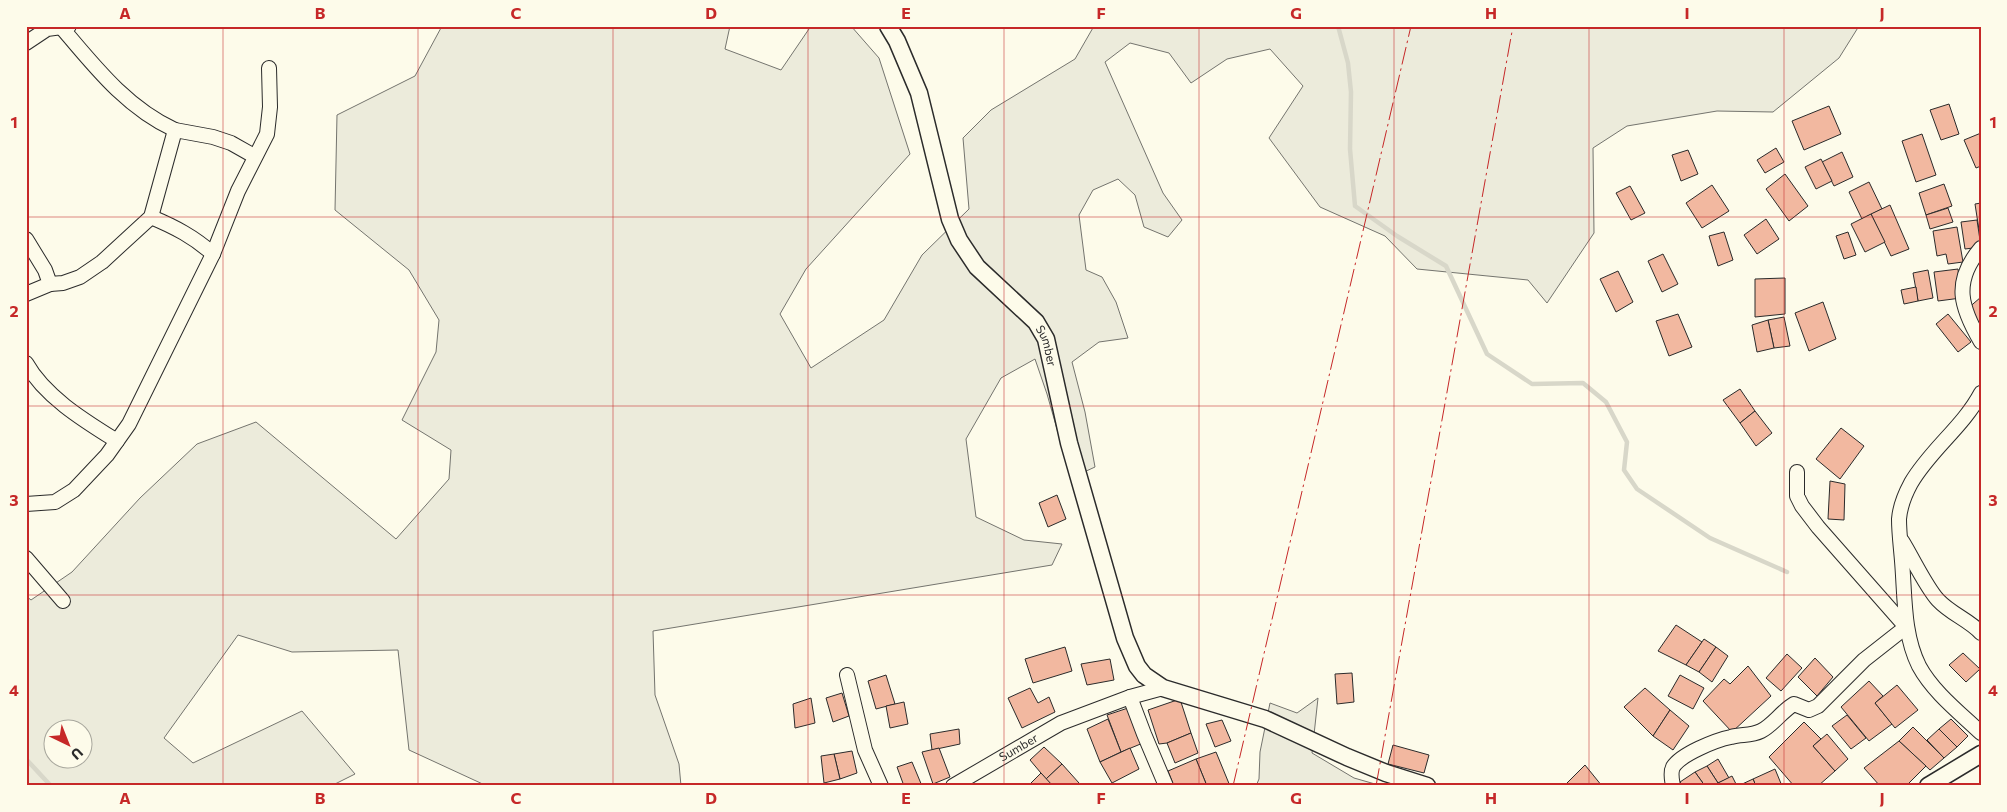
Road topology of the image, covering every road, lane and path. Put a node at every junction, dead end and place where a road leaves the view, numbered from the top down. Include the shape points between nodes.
1 (888, 26) edge
2 (65, 27) edge
3 (26, 43) edge
4 (269, 68) dead end
5 (175, 130) junction
6 (254, 156) junction
7 (151, 217) junction
8 (26, 239) edge
9 (1981, 248) edge
10 (213, 254) junction
11 (50, 284) junction
12 (26, 294) edge
13 (1981, 342) edge
14 (26, 363) edge
15 (1981, 393) edge
16 (117, 442) junction
17 (1797, 472) dead end
18 (26, 504) edge
19 (1901, 538) junction
20 (26, 558) edge
21 (63, 601) dead end
22 (1906, 627) junction
23 (1981, 633) edge
24 (847, 675) dead end
25 (1163, 688) junction
26 (1130, 697) junction
27 (1981, 733) edge
28 (1981, 754) edge
29 (881, 786) edge
30 (953, 786) edge
31 (1166, 786) edge
32 (1427, 786) edge
33 (1673, 786) edge
34 (1928, 786) edge

1 - 25 street, Sumber via 919,93 950,219 959,240 977,267 1036,322 1046,340 1069,443 1125,638 1137,666
2 - 3 street via 47,30
2 - 5 street via 111,84 136,108
4 - 6 street via 270,107 266,134
5 - 6 street via 213,137
5 - 7 street
6 - 10 street
7 - 10 street via 182,230
7 - 11 street via 102,262 80,277
8 - 11 street
9 - 13 street via 1966,269 1963,297 1968,320
10 - 16 street via 129,424
11 - 12 street
14 - 16 street via 71,411
15 - 19 street via 1957,429 1912,482 1900,519
16 - 18 street via 74,490 55,502
17 - 22 street via 1797,496 1802,506
19 - 22 street
19 - 23 street via 1937,599
20 - 21 street
22 - 27 street via 1919,666 1932,684
22 - 33 street via 1864,660 1818,706 1809,710 1794,704 1763,730 1714,742 1682,759 1671,772
24 - 29 street via 865,750
25 - 26 street, Sumber
25 - 32 street, Sumber via 1265,719 1347,757
26 - 30 street, Sumber via 1085,712 1040,734
26 - 31 street
28 - 34 street

